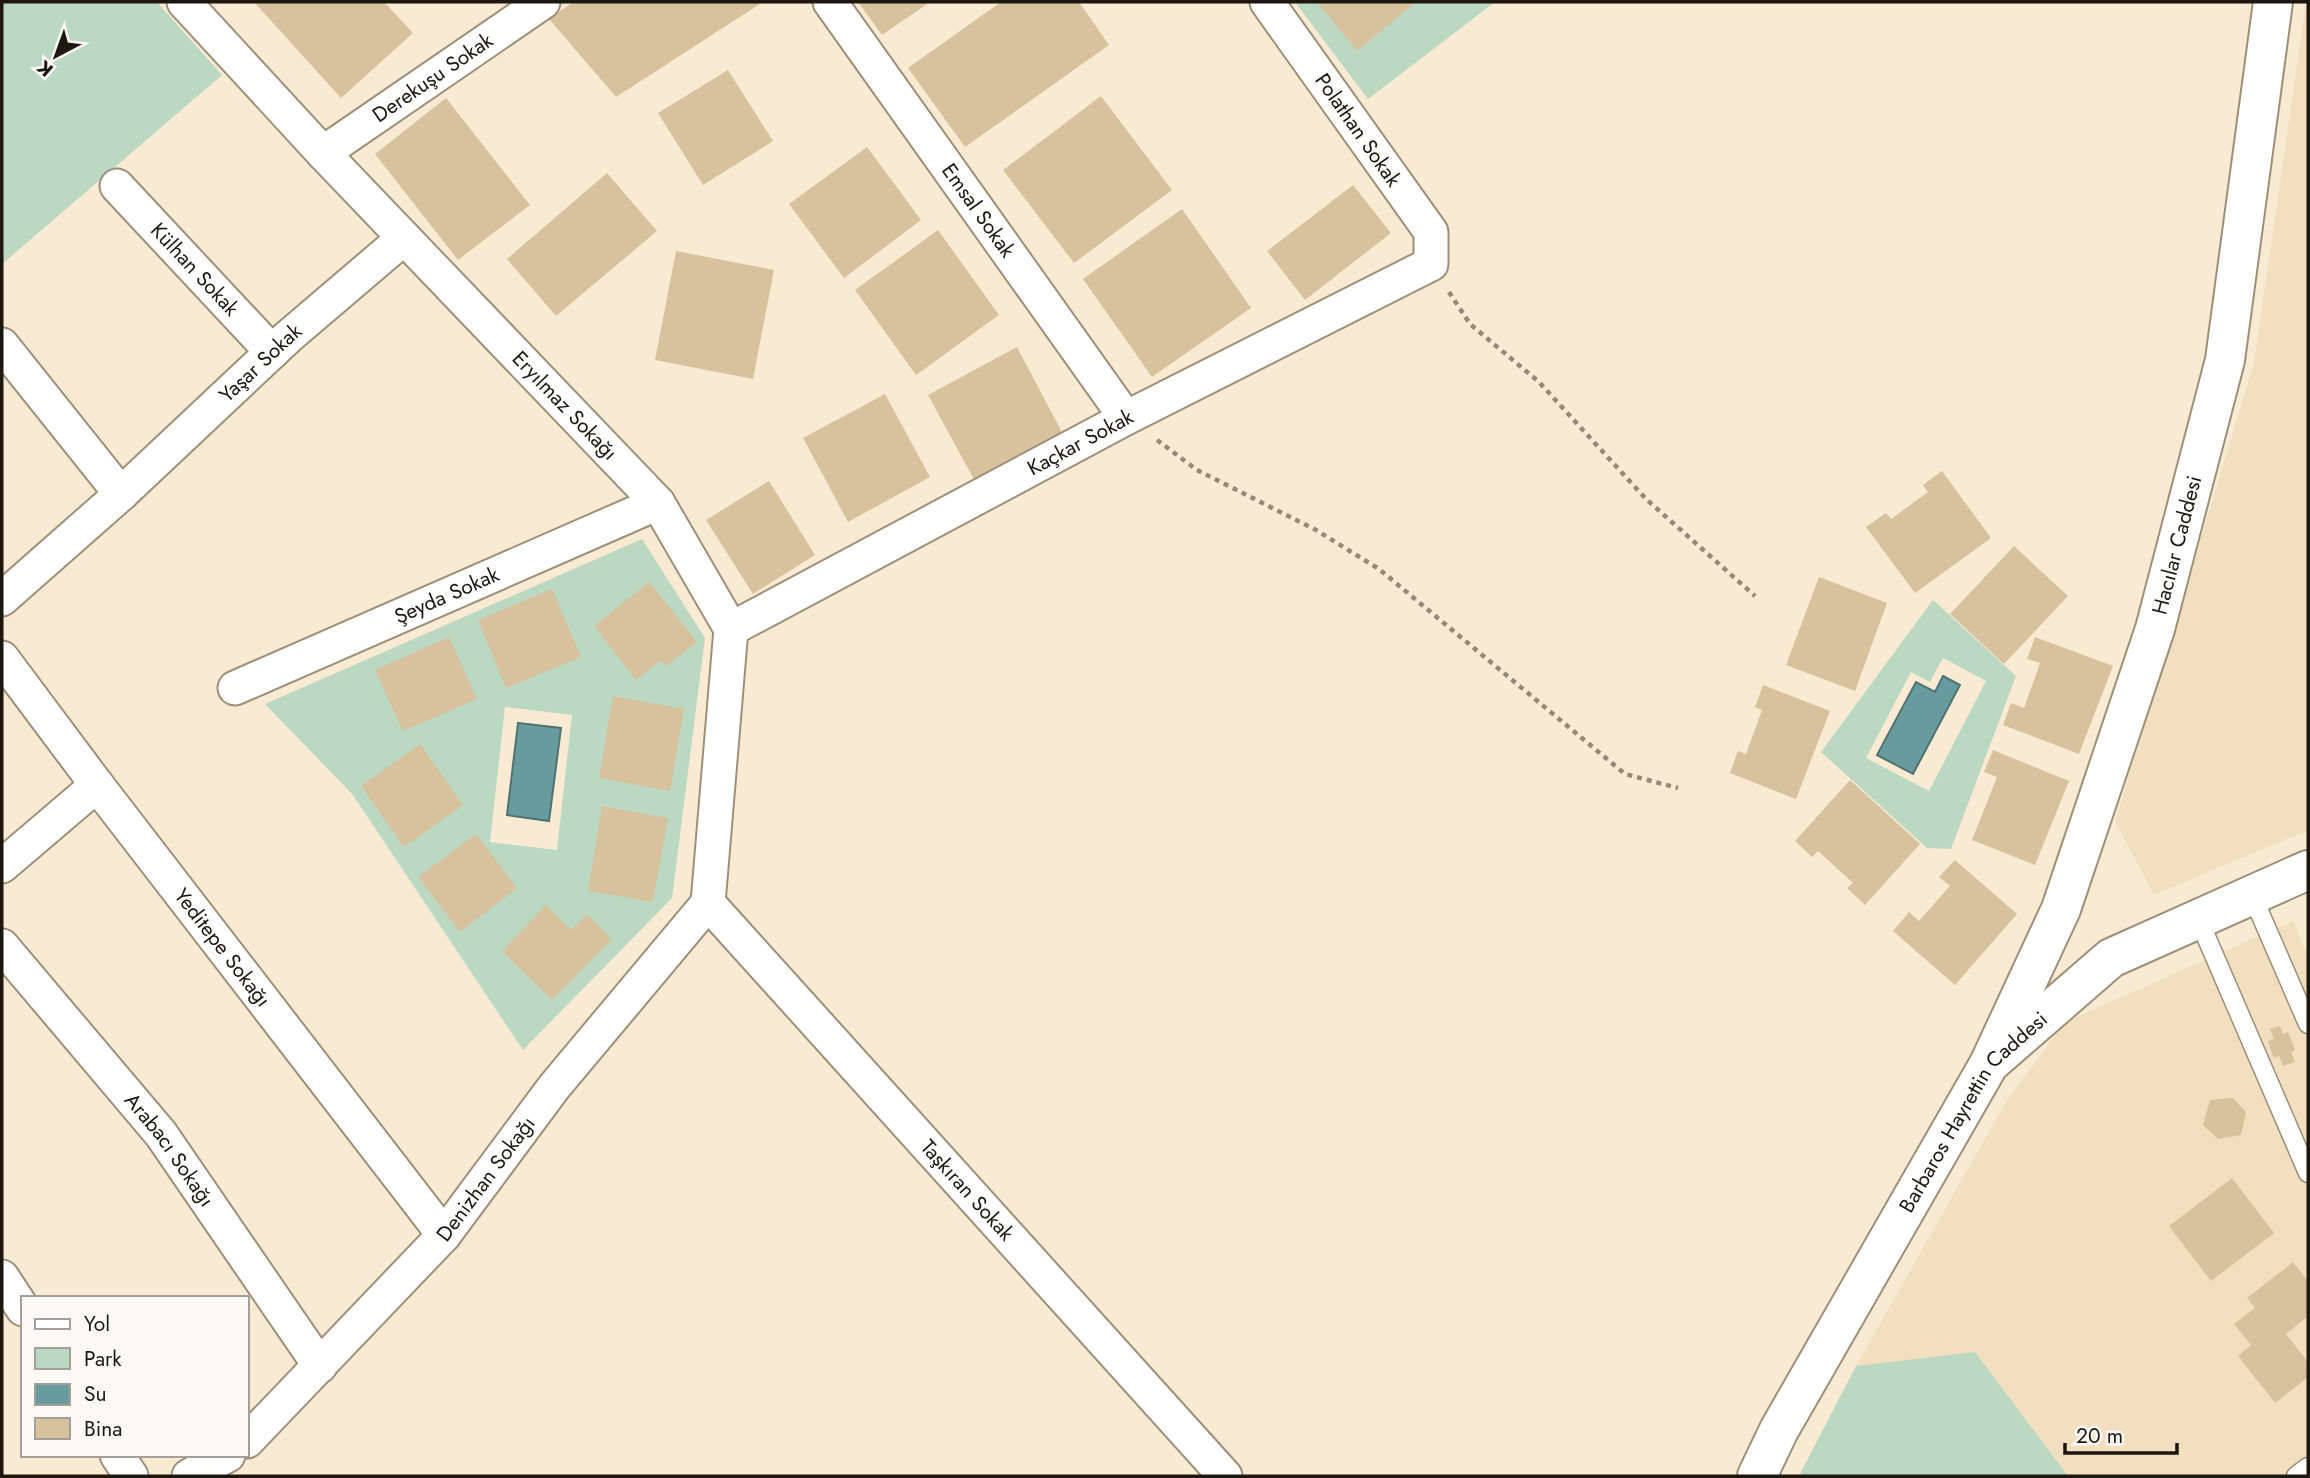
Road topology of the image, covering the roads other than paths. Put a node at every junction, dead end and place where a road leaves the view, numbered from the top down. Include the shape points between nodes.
1 (184, 2) edge
2 (543, 2) edge
3 (830, 2) edge
4 (1267, 2) edge
5 (2273, 2) edge
6 (323, 153) junction
7 (117, 186) dead end
8 (404, 238) junction
9 (1431, 264) joint
10 (2, 345) edge
11 (272, 352) junction
12 (1126, 418) junction
13 (121, 494) junction
14 (658, 503) junction
15 (2, 599) edge
16 (731, 629) junction
17 (2, 658) edge
18 (234, 688) dead end
19 (97, 785) junction
20 (2, 866) edge
21 (2308, 870) edge
22 (2252, 895) junction
23 (708, 903) junction
24 (2198, 918) junction
25 (2, 946) edge
26 (2308, 1024) edge
27 (1989, 1063) junction
28 (2280, 1110) junction
29 (2308, 1145) edge
30 (2308, 1173) edge
31 (444, 1235) junction
32 (2, 1277) edge
33 (21, 1306) edge
34 (320, 1366) junction
35 (248, 1440) edge
36 (118, 1457) edge
37 (224, 1457) edge
38 (2308, 1467) edge
39 (131, 1476) edge
40 (189, 1476) edge
41 (1225, 1476) edge
42 (1757, 1476) edge
43 (2296, 1476) edge

1 - 6 street, Eryılmaz Sokağı
2 - 6 street, Derekuşu Sokak
3 - 12 street, Emsal Sokak
4 - 9 street, Polathan Sokak via 1431,232
5 - 27 street, Hacılar Caddesi via 2225,360 2155,629 2061,909
6 - 8 street, Eryılmaz Sokağı
7 - 11 street, Külhan Sokak
8 - 11 street, Yaşar Sokak
8 - 14 street, Eryılmaz Sokağı
9 - 12 street, Kaçkar Sokak
10 - 13 street
11 - 13 street, Yaşar Sokak
12 - 16 street, Kaçkar Sokak
13 - 15 street, Yaşar Sokak
14 - 16 street, Eryılmaz Sokağı
14 - 18 street, Şeyda Sokak
16 - 23 street
17 - 19 street, Yeditepe Sokağı
19 - 20 street
19 - 31 street, Yeditepe Sokağı
21 - 22 street, Barbaros Hayrettin Caddesi
22 - 24 street, Barbaros Hayrettin Caddesi
22 - 26 lane
23 - 31 street, Denizhan Sokağı via 554,1087
23 - 41 street, Taşkıran Sokak
24 - 27 street, Barbaros Hayrettin Caddesi via 2111,958
24 - 28 lane
25 - 34 street, Arabacı Sokağı via 161,1134
27 - 42 street, Barbaros Hayrettin Caddesi
28 - 29 lane
28 - 30 lane
31 - 34 street, Denizhan Sokağı
32 - 33 street
34 - 35 street, Denizhan Sokağı
36 - 39 street
37 - 40 street
38 - 43 lane

